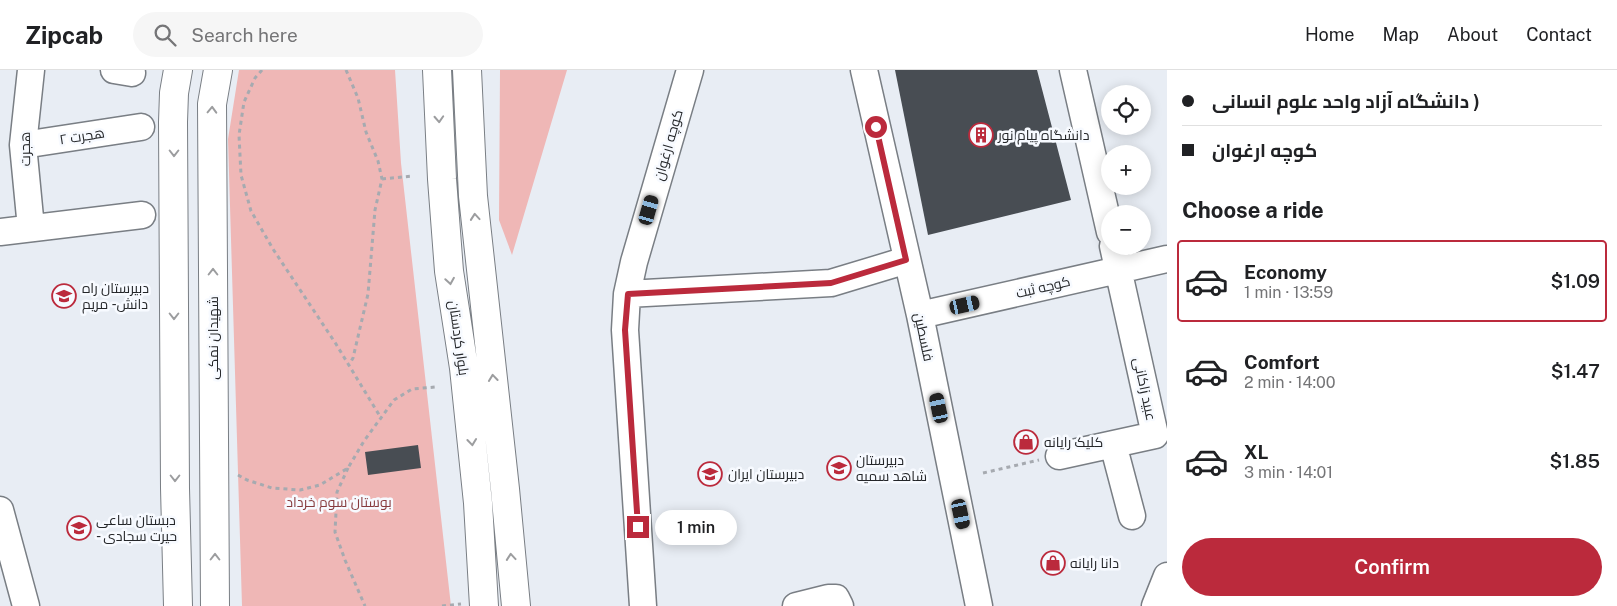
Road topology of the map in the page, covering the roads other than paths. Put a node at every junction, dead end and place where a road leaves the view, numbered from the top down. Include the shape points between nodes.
1 (31, 70) edge
2 (178, 70) edge
3 (218, 70) edge
4 (437, 70) edge
5 (467, 70) edge
6 (690, 70) edge
7 (864, 70) edge
8 (1074, 70) edge
9 (141, 126) dead end
10 (23, 144) junction
11 (1104, 205) edge
12 (142, 215) dead end
13 (31, 228) junction
14 (0, 232) edge
15 (1116, 258) edge
16 (1167, 259) edge
17 (906, 260) junction
18 (628, 294) junction
19 (920, 315) junction
20 (1161, 438) edge
21 (1113, 444) junction
22 (1059, 456) road end
23 (0, 510) edge
24 (1132, 516) dead end
25 (1167, 576) edge
26 (473, 605) edge
27 (1167, 605) edge
28 (26, 606) edge
29 (178, 606) edge
30 (215, 606) edge
31 (516, 606) edge
32 (643, 606) edge
33 (796, 606) edge
34 (840, 606) edge
35 (979, 606) edge
36 (1155, 606) edge
37 (1162, 606) edge

1 - 10 street, هجرت
2 -> 29 main road via 174,94
30 -> 3 main road, شهیدان نمکی via 212,104
4 -> 26 main road, بلوار کردستان via 448,271 464,368 476,483
31 -> 5 main road, بلوار کردستان via 474,205
6 - 18 street, کوچه ارغوان via 634,262
7 - 17 street, فلسطین
8 - 11 street
9 - 10 street, هجرت ۲
10 - 13 street, هجرت
12 - 13 street
13 - 14 street
15 - 16 street, کوچه ثبت
15 - 19 street, کوچه ثبت
15 - 20 street, عبید زاکانی
17 - 18 street via 831,283
17 - 19 street, فلسطین
18 - 32 street, کوچه ارغوان via 625,330
19 - 35 street, فلسطین
20 - 21 street, عبید زاکانی
21 - 22 street, عبید زاکانی
21 - 24 street
23 - 28 street
25 - 36 street
27 - 37 street
33 - 34 street via 836,598

